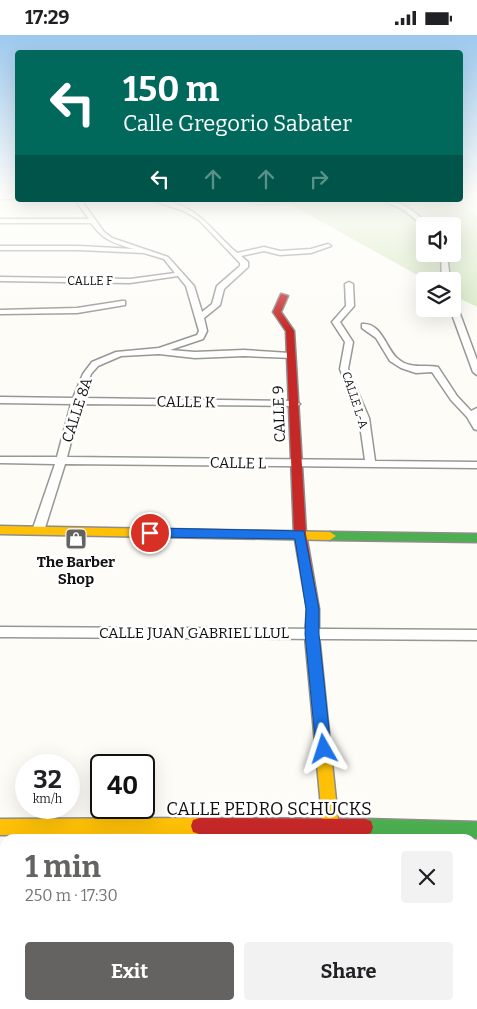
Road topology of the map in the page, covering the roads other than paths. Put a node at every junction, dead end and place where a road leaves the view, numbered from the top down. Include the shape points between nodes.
1 (111, 239) edge
2 (220, 239) edge
3 (328, 246) dead end
4 (0, 248) edge
5 (150, 252) junction
6 (237, 255) junction
7 (180, 273) junction
8 (0, 279) edge
9 (349, 284) dead end
10 (284, 296) dead end
11 (122, 303) dead end
12 (0, 313) edge
13 (200, 317) junction
14 (457, 317) edge
15 (365, 326) dead end
16 (159, 351) junction
17 (290, 356) junction
18 (477, 372) edge
19 (0, 400) edge
20 (77, 400) junction
21 (295, 404) junction
22 (474, 414) edge
23 (477, 427) edge
24 (0, 460) edge
25 (61, 460) junction
26 (295, 464) junction
27 (371, 465) junction
28 (477, 465) edge
29 (0, 531) edge
30 (38, 531) junction
31 (300, 534) junction
32 (477, 538) edge
33 (0, 632) edge
34 (312, 634) junction
35 (477, 635) edge
36 (331, 826) junction
37 (0, 827) edge
38 (477, 830) edge
39 (332, 834) edge

1 - 5 street
2 - 6 street
3 - 6 street via 280,253 264,249
4 - 5 street
5 - 7 street via 166,259
6 - 13 street via 244,262 244,267 220,288 216,305
7 - 8 street, CALLE F via 130,281
7 - 13 street via 190,286
9 - 27 street, CALLE L-A via 350,305 336,322 349,342 344,369 364,418
10 - 17 street, CALLE 9 via 277,312 290,331
11 - 12 street via 100,309
13 - 16 street via 203,331 200,337
14 - 18 street
15 - 22 street via 379,336 393,359 404,367 435,369 454,398
16 - 17 street, CALLE 8A via 195,355 244,353
16 - 20 street, CALLE 8A via 119,354 95,364
17 - 21 street, CALLE 9
19 - 20 street, CALLE K
20 - 21 street, CALLE K
20 - 25 street, CALLE 8A
21 - 26 street, CALLE 9
22 - 23 street
24 - 25 street, CALLE L
25 - 26 street, CALLE L
25 - 30 street, CALLE 8A
26 - 27 street, CALLE L
26 - 31 street, CALLE 9
27 - 28 street, CALLE L
29 - 30 street
30 - 31 street
31 - 32 street
31 - 34 street, CALLE 9 via 313,609
33 - 34 street, CALLE JUAN GABRIEL LLUL
34 - 35 street, CALLE JUAN GABRIEL LLUL
34 - 36 street, CALLE 9
36 - 37 street, CALLE PEDRO SCHUCKS
36 - 38 street, CALLE PEDRO SCHUCKS
36 - 39 street, CALLE 9

